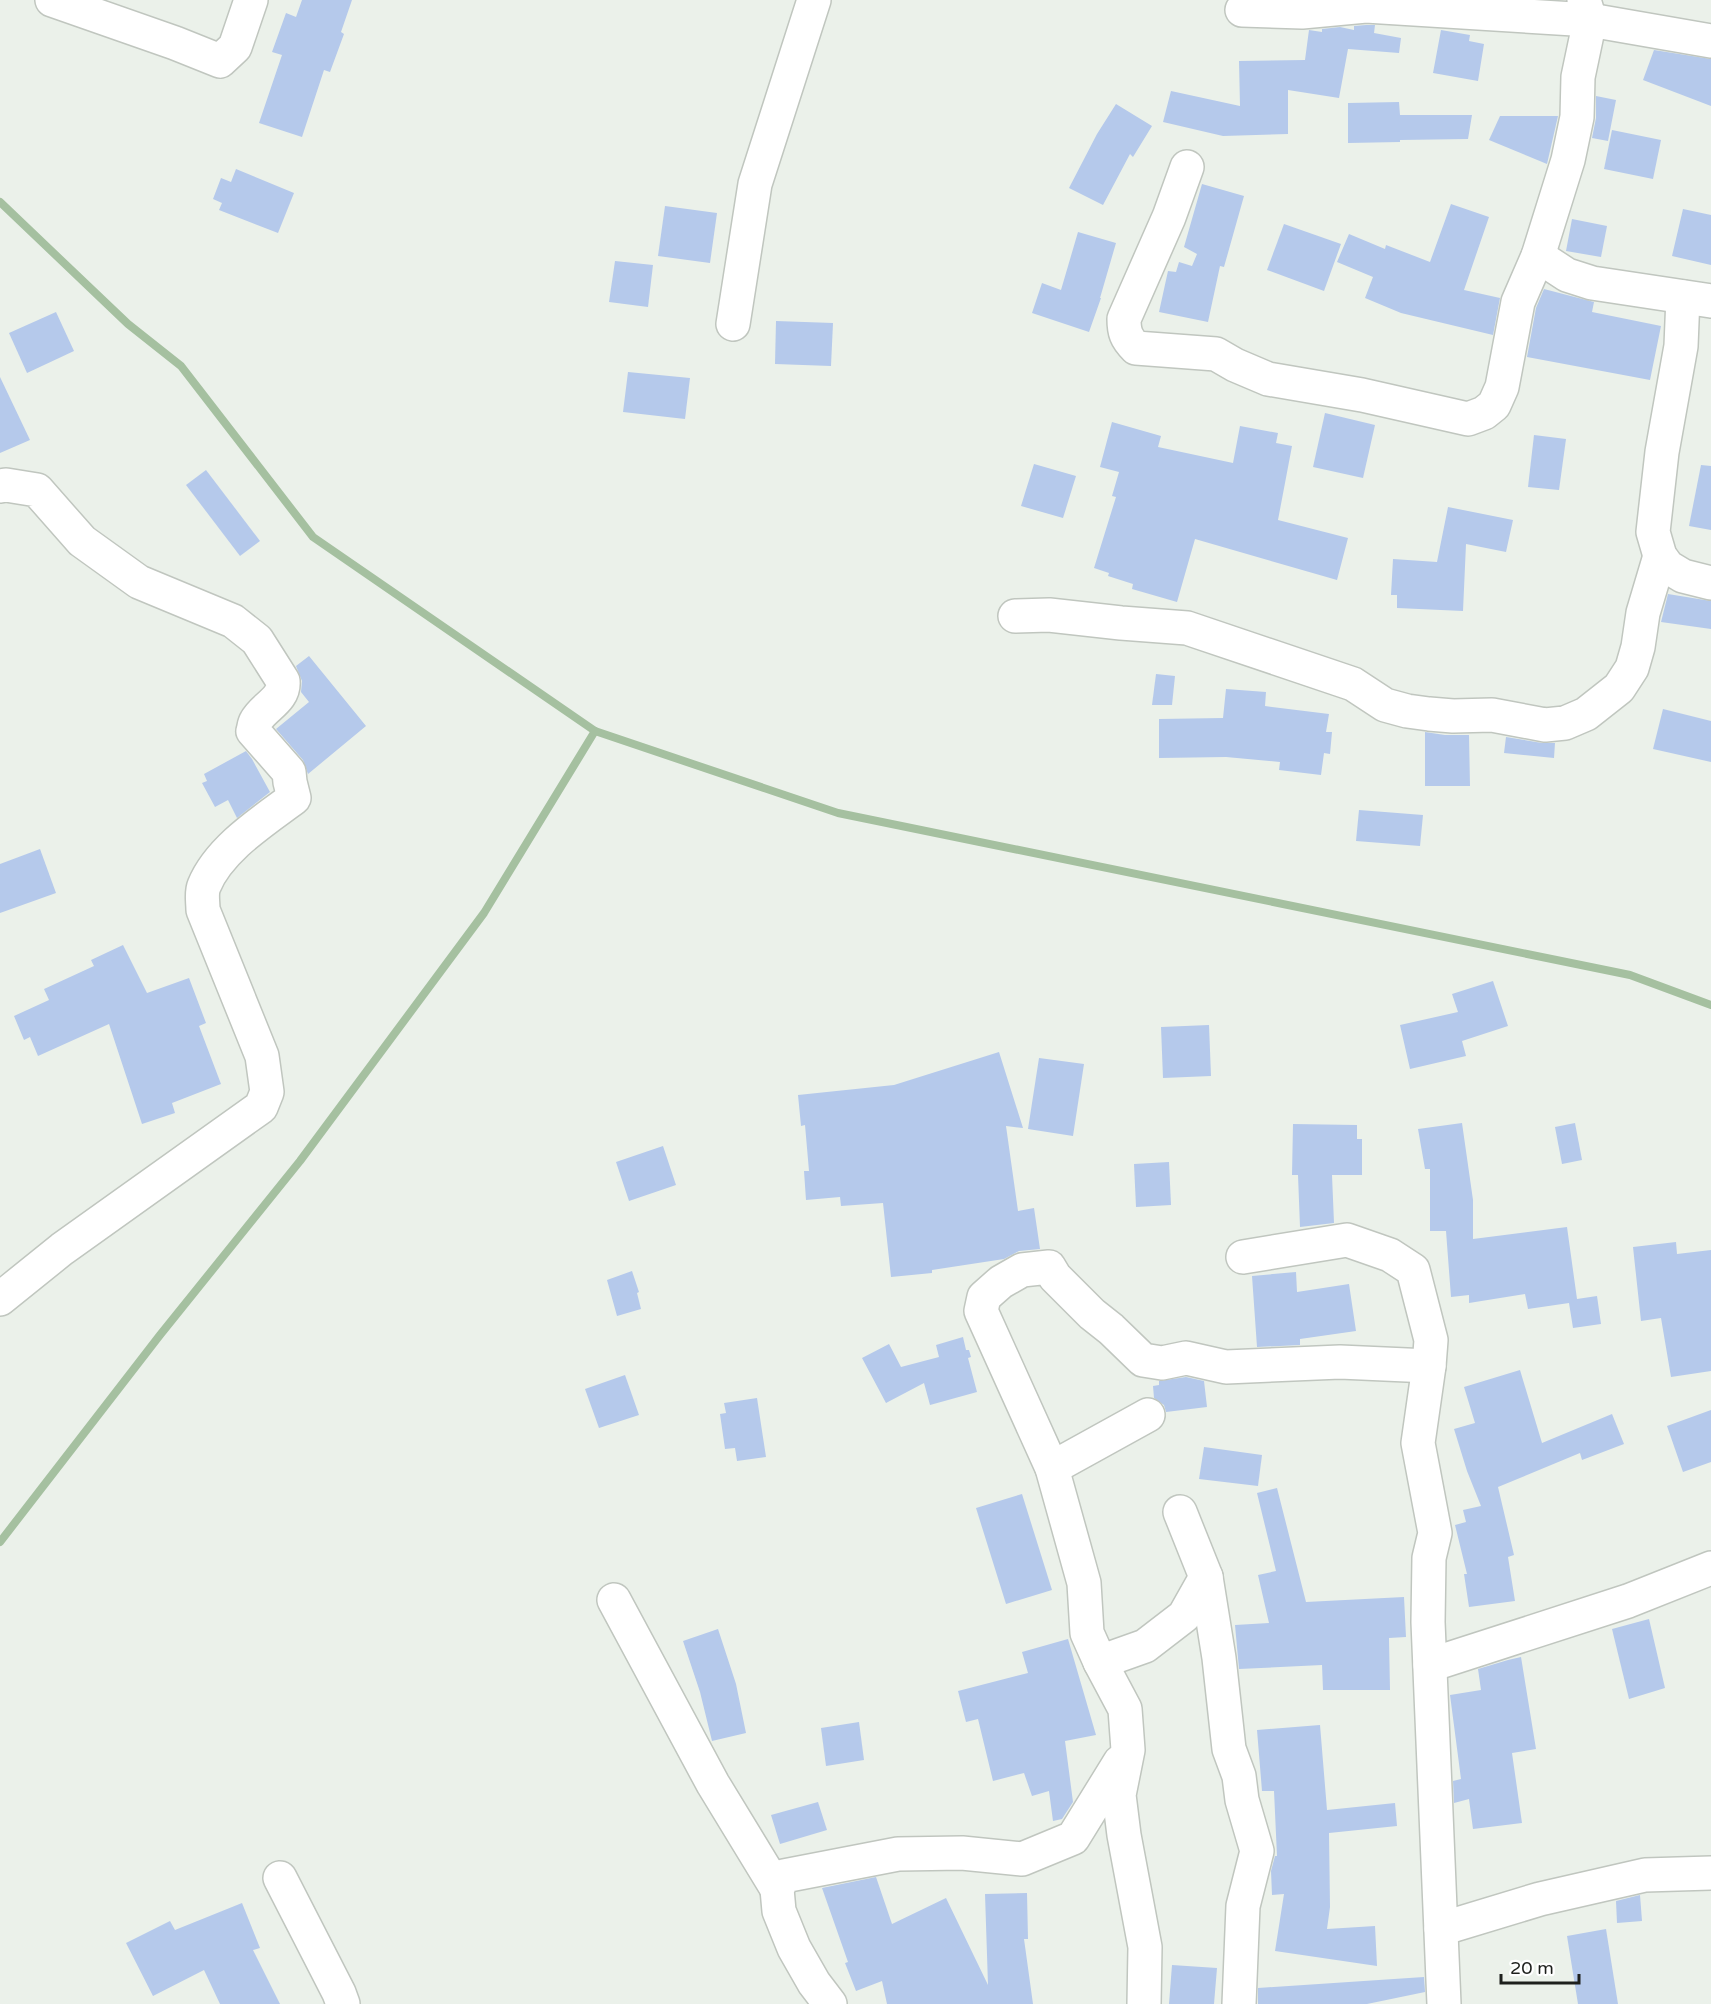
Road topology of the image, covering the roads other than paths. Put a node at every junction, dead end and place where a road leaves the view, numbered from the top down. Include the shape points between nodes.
1 (52, 0) edge
2 (251, 0) edge
3 (814, 0) edge
4 (1242, 10) dead end
5 (1587, 10) edge
6 (1711, 41) edge
7 (1187, 167) dead end
8 (1538, 256) junction
9 (1697, 299) edge
10 (733, 324) dead end
11 (0, 486) edge
12 (1660, 556) junction
13 (1711, 583) edge
14 (1014, 616) dead end
15 (1244, 1257) dead end
16 (0, 1299) edge
17 (1429, 1366) junction
18 (1148, 1415) dead end
19 (1052, 1468) junction
20 (1180, 1512) dead end
21 (1711, 1568) edge
22 (1206, 1577) junction
23 (614, 1600) dead end
24 (1100, 1662) junction
25 (1430, 1665) junction
26 (1128, 1750) junction
27 (1711, 1874) edge
28 (280, 1878) dead end
29 (777, 1889) junction
30 (1441, 1929) junction
31 (343, 2004) edge
32 (830, 2004) edge
33 (1144, 2004) edge
34 (1239, 2004) edge
35 (1444, 2004) edge

1 - 2 street via 220,61 235,47
3 - 10 street via 755,184
4 - 5 street via 1302,12 1366,6
5 - 6 street
5 - 8 street via 1577,117
7 - 8 street via 1124,319 1127,339 1136,348 1216,354 1268,379 1468,419 1485,414 1502,387 1518,303
8 - 9 street via 1567,275 1592,283
9 - 12 street via 1681,346 1662,452 1653,532
11 - 16 street via 37,490 82,541 139,582 233,621 257,640 284,688 256,720 253,731 289,772 294,798 251,830 216,865 203,888 203,910 262,1056 267,1092 261,1107 62,1249
12 - 13 street via 1668,567 1683,576
12 - 14 street via 1632,668 1619,688 1586,714 1565,723 1545,725 1492,715 1407,711 1385,705 1353,684 1187,628 1048,615
15 - 17 street via 1347,1240 1390,1255 1413,1270 1431,1340
17 - 19 street via 1340,1362 1226,1367 1186,1359 1162,1363 1143,1360 1092,1314 1049,1267 1022,1270 984,1297 981,1311
17 - 25 street via 1418,1443 1435,1533 1429,1558
18 - 19 street
19 - 24 street via 1084,1583 1087,1632
20 - 22 street
21 - 25 street via 1628,1601
22 - 24 street via 1184,1616 1145,1646
22 - 34 street via 1229,1749 1257,1851 1243,1906
23 - 29 street via 713,1784
24 - 26 street via 1125,1709
25 - 30 street
26 - 29 street via 1072,1838 1022,1859 962,1853 898,1854 784,1876
26 - 33 street via 1119,1795 1145,1947
27 - 30 street via 1645,1875 1540,1899
28 - 31 street
29 - 32 street via 779,1911 794,1948
30 - 35 street

